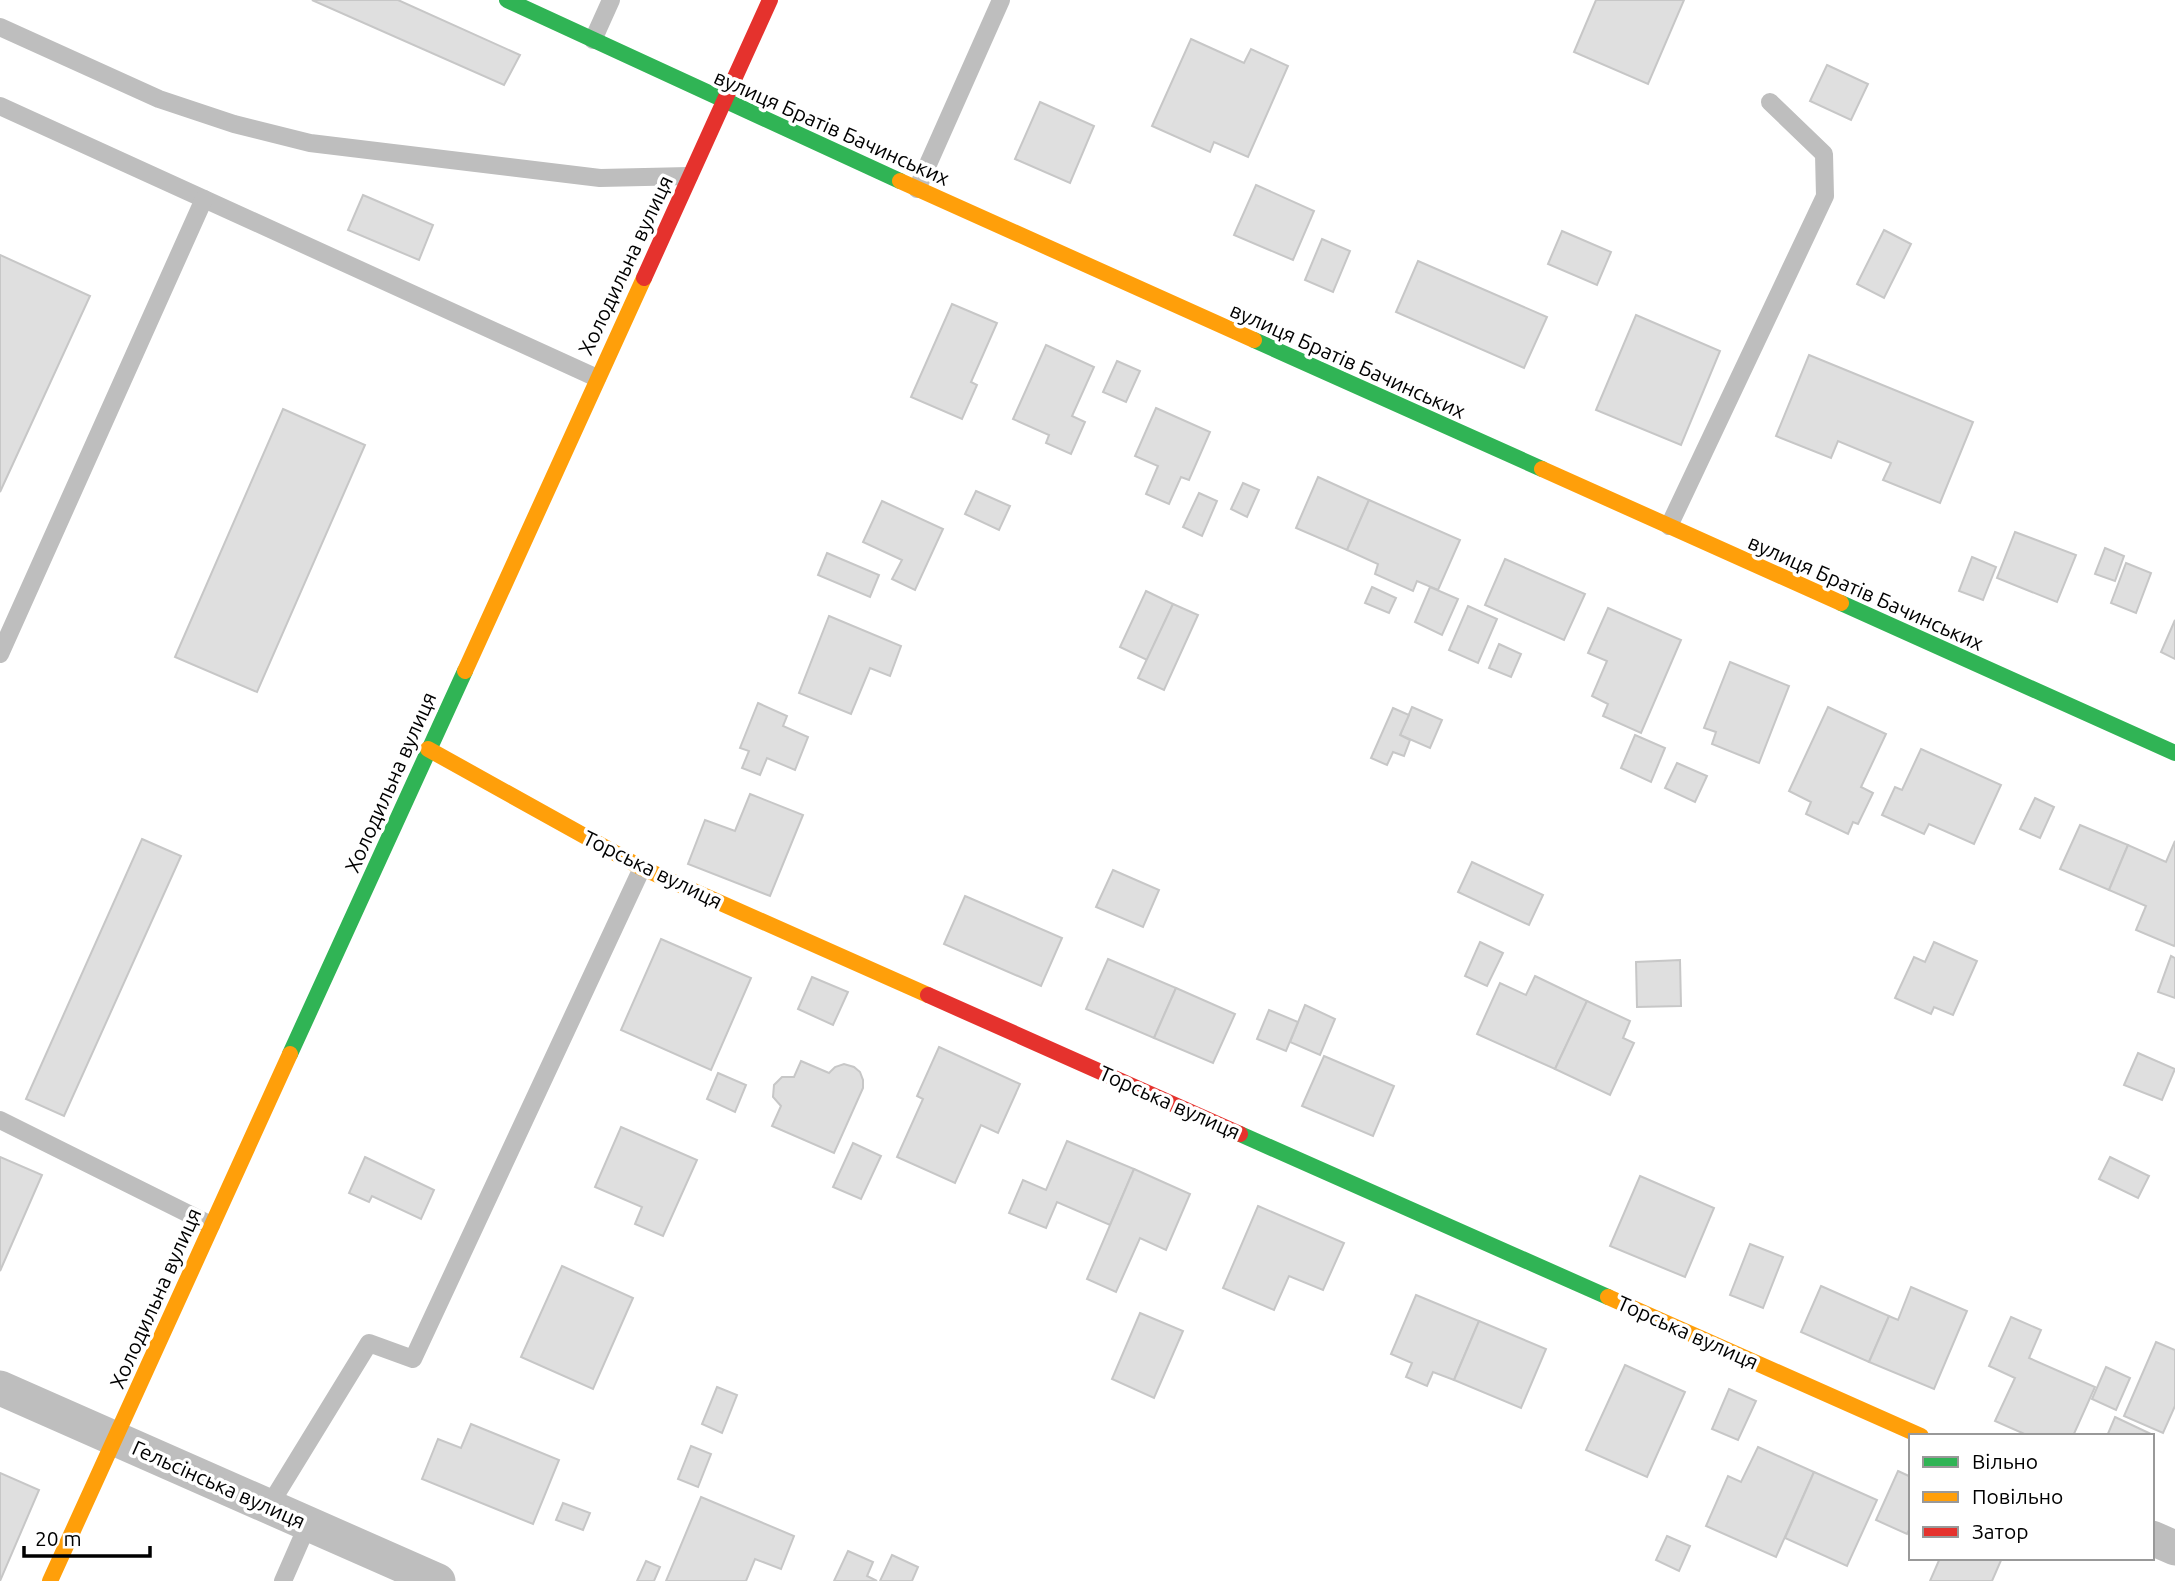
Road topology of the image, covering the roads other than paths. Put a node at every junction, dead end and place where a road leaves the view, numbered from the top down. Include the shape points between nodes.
1 (507, 0) edge
2 (611, 0) edge
3 (769, 0) edge
4 (1002, 0) edge
5 (0, 27) edge
6 (593, 40) junction
7 (723, 101) junction
8 (1770, 102) dead end
9 (0, 106) edge
10 (689, 176) junction
11 (917, 189) junction
12 (204, 199) junction
13 (597, 378) junction
14 (1669, 526) junction
15 (0, 654) edge
16 (428, 750) junction
17 (2175, 753) edge
18 (642, 868) junction
19 (0, 1120) edge
20 (211, 1225) junction
21 (0, 1388) edge
22 (1916, 1434) edge
23 (114, 1438) junction
24 (269, 1506) junction
25 (308, 1524) junction
26 (2154, 1539) edge
27 (2175, 1548) edge
28 (50, 1581) edge
29 (283, 1581) edge
30 (438, 1581) edge

1 - 6 street, вулиця Братів Бачинських
2 - 6 lane
3 - 7 street, Холодильна вулиця
4 - 11 lane
5 - 10 lane via 159,99 310,143 600,178
6 - 7 street, вулиця Братів Бачинських
7 - 10 street, Холодильна вулиця
7 - 11 street, вулиця Братів Бачинських
8 - 14 lane via 1824,154 1825,196
9 - 12 lane
10 - 13 street, Холодильна вулиця
11 - 14 street, вулиця Братів Бачинських
12 - 13 lane
12 - 15 lane
13 - 16 street, Холодильна вулиця
14 - 17 street, вулиця Братів Бачинських
16 - 18 street, Торська вулиця
16 - 20 street, Холодильна вулиця
18 - 22 street, Торська вулиця
18 - 24 lane via 412,1359 369,1343
19 - 20 lane
20 - 23 street, Холодильна вулиця
21 - 23 street, Гельсінська вулиця
23 - 24 street, Гельсінська вулиця
23 - 28 street, Холодильна вулиця
24 - 25 street, Гельсінська вулиця
25 - 29 lane
25 - 30 street, Гельсінська вулиця
26 - 27 street

